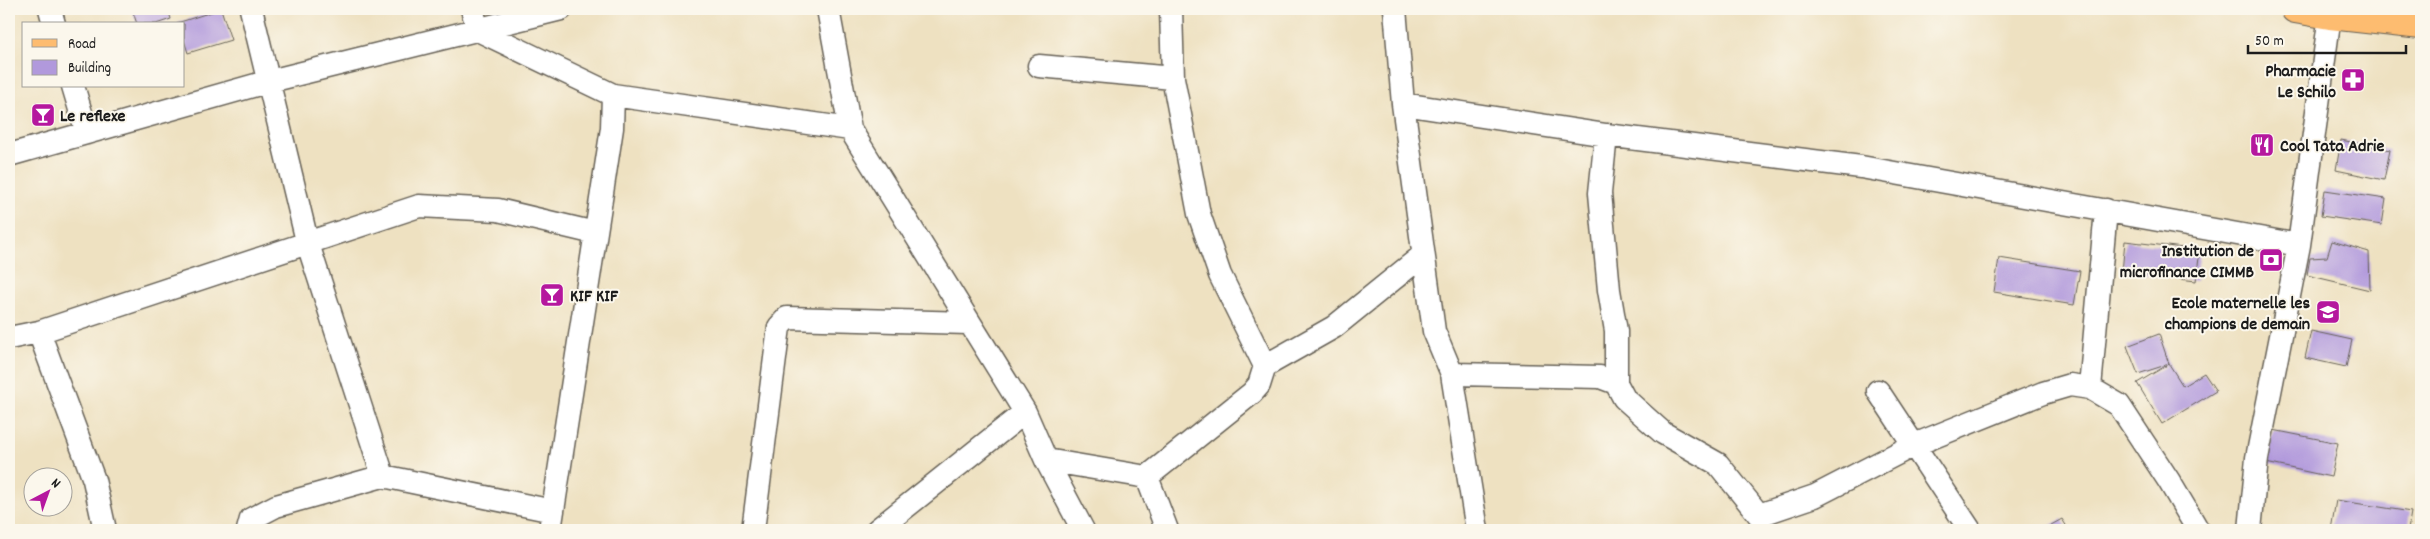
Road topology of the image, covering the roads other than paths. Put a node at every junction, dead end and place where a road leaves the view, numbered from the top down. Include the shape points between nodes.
1 (50, 9) edge
2 (251, 9) edge
3 (472, 9) edge
4 (561, 9) edge
5 (828, 9) edge
6 (1171, 9) edge
7 (1395, 9) edge
8 (2295, 9) edge
9 (2330, 15) junction
10 (2386, 15) edge
11 (53, 22) edge
12 (2421, 25) edge
13 (478, 30) junction
14 (1039, 66) dead end
15 (1173, 78) junction
16 (270, 81) junction
17 (74, 88) edge
18 (613, 95) junction
19 (1403, 104) junction
20 (850, 129) junction
21 (87, 133) junction
22 (1606, 135) junction
23 (9, 155) edge
24 (2106, 210) junction
25 (595, 233) junction
26 (308, 242) junction
27 (2299, 245) junction
28 (1423, 255) junction
29 (968, 323) junction
30 (39, 332) junction
31 (9, 338) edge
32 (1265, 366) junction
33 (1452, 374) junction
34 (1616, 383) junction
35 (2090, 388) junction
36 (1878, 391) dead end
37 (1024, 412) junction
38 (1914, 445) junction
39 (1046, 460) junction
40 (384, 476) junction
41 (1147, 477) junction
42 (551, 520) edge
43 (1762, 523) edge
44 (105, 530) edge
45 (248, 530) edge
46 (753, 530) edge
47 (878, 530) edge
48 (1083, 530) edge
49 (1167, 530) edge
50 (1477, 530) edge
51 (1970, 530) edge
52 (2198, 530) edge
53 (2250, 530) edge

1 - 11 street
2 - 16 street
3 - 13 street
4 - 13 street
5 - 20 street
6 - 15 street
7 - 19 street
8 - 9 main road
9 - 10 main road
9 - 27 street
10 - 12 main road
13 - 16 street
13 - 18 street
14 - 15 street
15 - 32 street via 1199,214 1220,276
16 - 21 street
16 - 26 street
17 - 21 street
18 - 20 street
18 - 25 street via 612,128
19 - 22 street
19 - 28 street
20 - 29 street
21 - 23 street
22 - 24 street via 1861,166
22 - 34 street via 1600,193 1616,331
24 - 27 street
24 - 35 street
25 - 26 street via 498,210 419,206
25 - 42 street
26 - 30 street
26 - 40 street
27 - 53 street via 2257,458
28 - 32 street via 1334,327
28 - 33 street via 1434,331
29 - 37 street
29 - 46 street via 787,318 779,327
30 - 31 street
30 - 44 street via 94,480
32 - 41 street via 1259,385 1252,392
33 - 34 street via 1600,377
33 - 50 street
34 - 43 street via 1624,398 1664,434 1718,464
35 - 38 street via 2070,385 2043,393
35 - 52 street via 2119,405
36 - 38 street
37 - 39 street
37 - 47 street
38 - 43 street
38 - 51 street
39 - 41 street
39 - 48 street
40 - 42 street
40 - 45 street via 276,506 251,519
41 - 49 street

